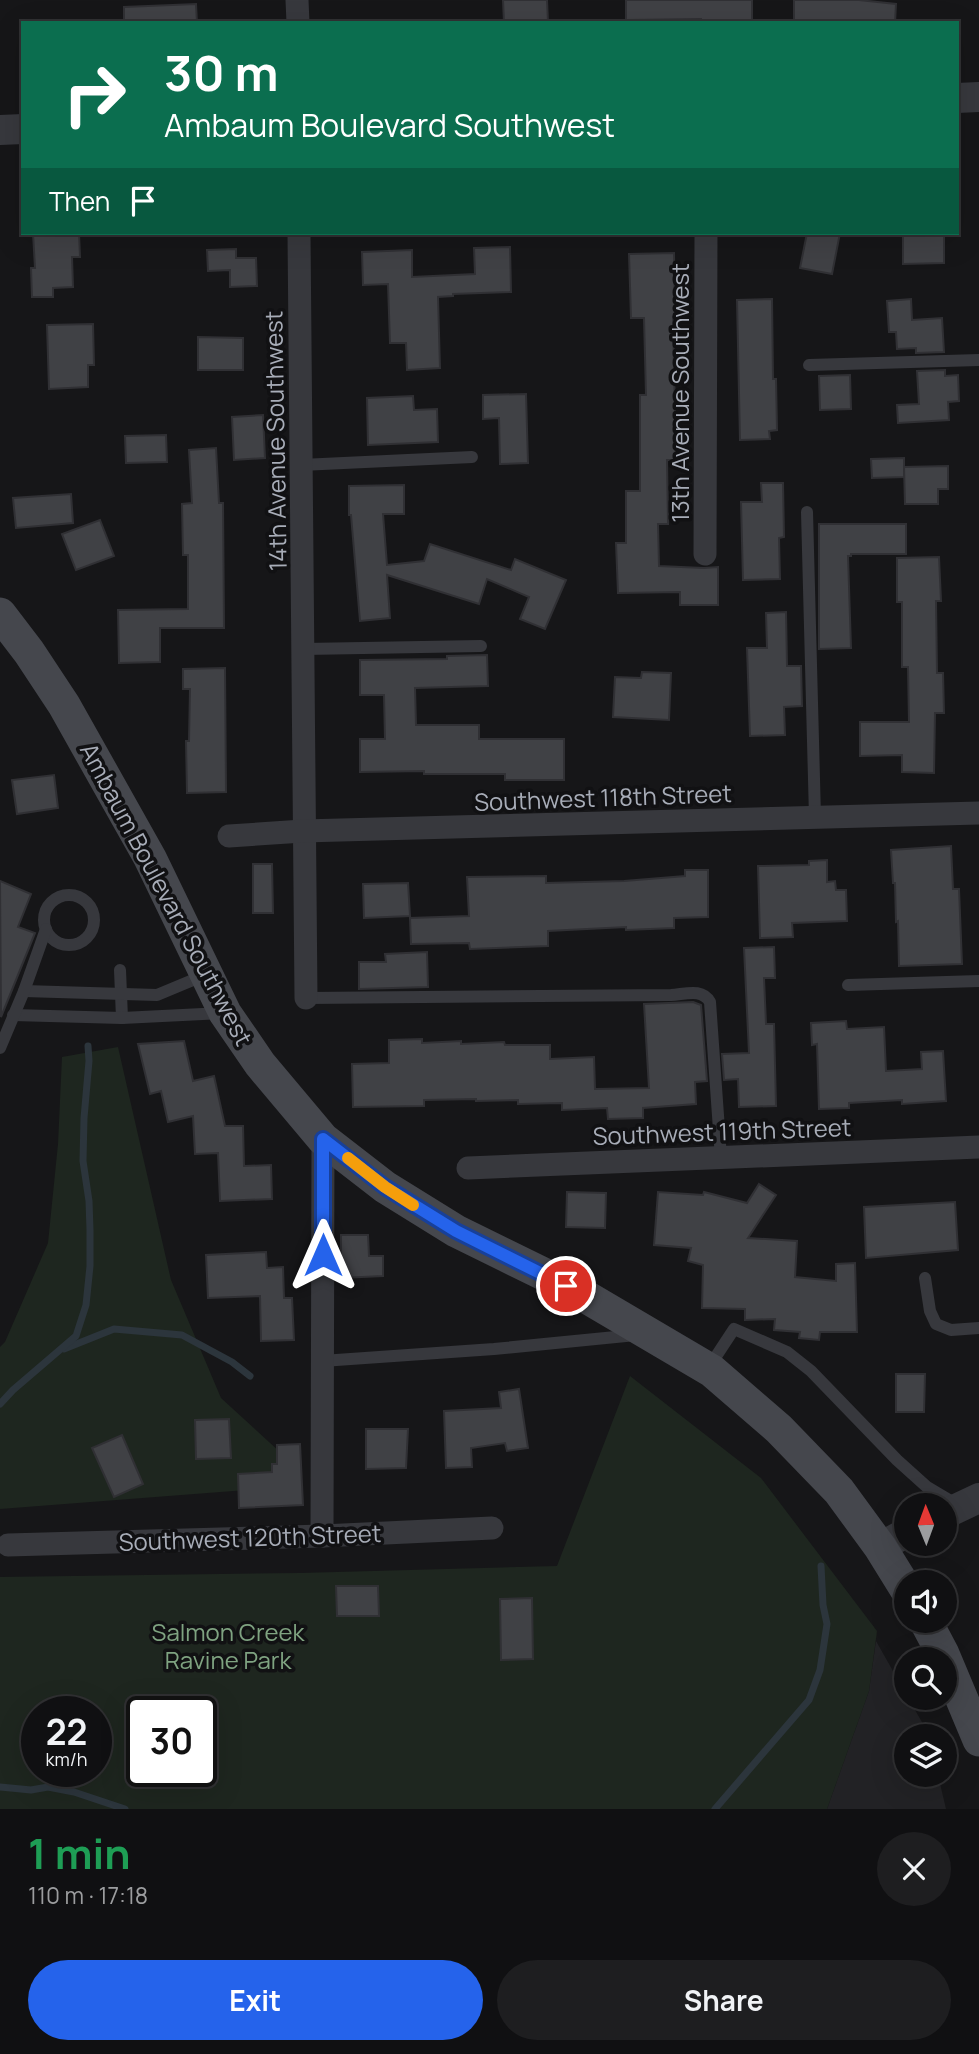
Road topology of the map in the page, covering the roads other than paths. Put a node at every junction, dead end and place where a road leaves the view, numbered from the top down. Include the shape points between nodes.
1 (298, 0) edge
2 (298, 21) edge
3 (959, 97) edge
4 (979, 97) edge
5 (21, 129) edge
6 (0, 130) edge
7 (299, 235) edge
8 (706, 235) edge
9 (979, 360) edge
10 (808, 365) dead end
11 (472, 457) dead end
12 (301, 465) junction
13 (807, 512) dead end
14 (705, 554) dead end
15 (0, 614) edge
16 (481, 646) dead end
17 (304, 649) junction
18 (979, 813) edge
19 (815, 817) junction
20 (303, 831) junction
21 (229, 836) dead end
22 (46, 929) junction
23 (120, 970) dead end
24 (206, 974) junction
25 (979, 981) edge
26 (848, 985) dead end
27 (24, 991) junction
28 (121, 994) junction
29 (306, 998) joint
30 (225, 1013) junction
31 (13, 1015) junction
32 (122, 1018) junction
33 (0, 1048) edge
34 (323, 1139) junction
35 (979, 1147) edge
36 (721, 1158) junction
37 (468, 1168) dead end
38 (925, 1278) dead end
39 (979, 1328) edge
40 (650, 1333) junction
41 (322, 1361) junction
42 (708, 1368) junction
43 (961, 1506) edge
44 (492, 1528) dead end
45 (322, 1536) junction
46 (893, 1540) edge
47 (8, 1545) dead end
48 (901, 1570) edge
49 (932, 1633) edge
50 (979, 1740) edge

1 - 2 street
3 - 4 street
5 - 6 street
7 - 12 street, 14th Avenue Southwest
8 - 14 street, 13th Avenue Southwest
9 - 10 lane
11 - 12 lane
12 - 17 street, 14th Avenue Southwest
13 - 19 lane
15 - 24 main road, Ambaum Boulevard Southwest via 64,705 150,858
16 - 17 lane
17 - 20 street, 14th Avenue Southwest
18 - 19 street, Southwest 118th Street
19 - 20 street, Southwest 118th Street
20 - 21 street, Southwest 118th Street
20 - 29 street, 14th Avenue Southwest
22 - 22 lane via 48,906 59,897 75,895 92,910 93,927 82,941 66,945
22 - 27 lane
23 - 28 lane
24 - 28 lane via 157,995
24 - 30 main road, Ambaum Boulevard Southwest
25 - 26 lane
27 - 28 lane
27 - 31 lane
28 - 32 lane
29 - 36 lane via 706,996
30 - 32 lane
30 - 34 main road, Ambaum Boulevard Southwest via 260,1064
31 - 32 lane
31 - 33 lane
34 - 40 main road, Ambaum Boulevard Southwest via 385,1187 456,1231
34 - 41 street
35 - 36 street, Southwest 119th Street
36 - 37 street, Southwest 119th Street
38 - 39 lane via 936,1324 951,1330
40 - 41 lane
40 - 42 main road, Ambaum Boulevard Southwest
41 - 45 street
42 - 43 lane via 734,1329 787,1352 927,1487
42 - 46 main road, Ambaum Boulevard Southwest via 779,1429
44 - 45 street, Southwest 120th Street
45 - 47 street, Southwest 120th Street
46 - 48 main road, Ambaum Boulevard Southwest
49 - 50 main road

